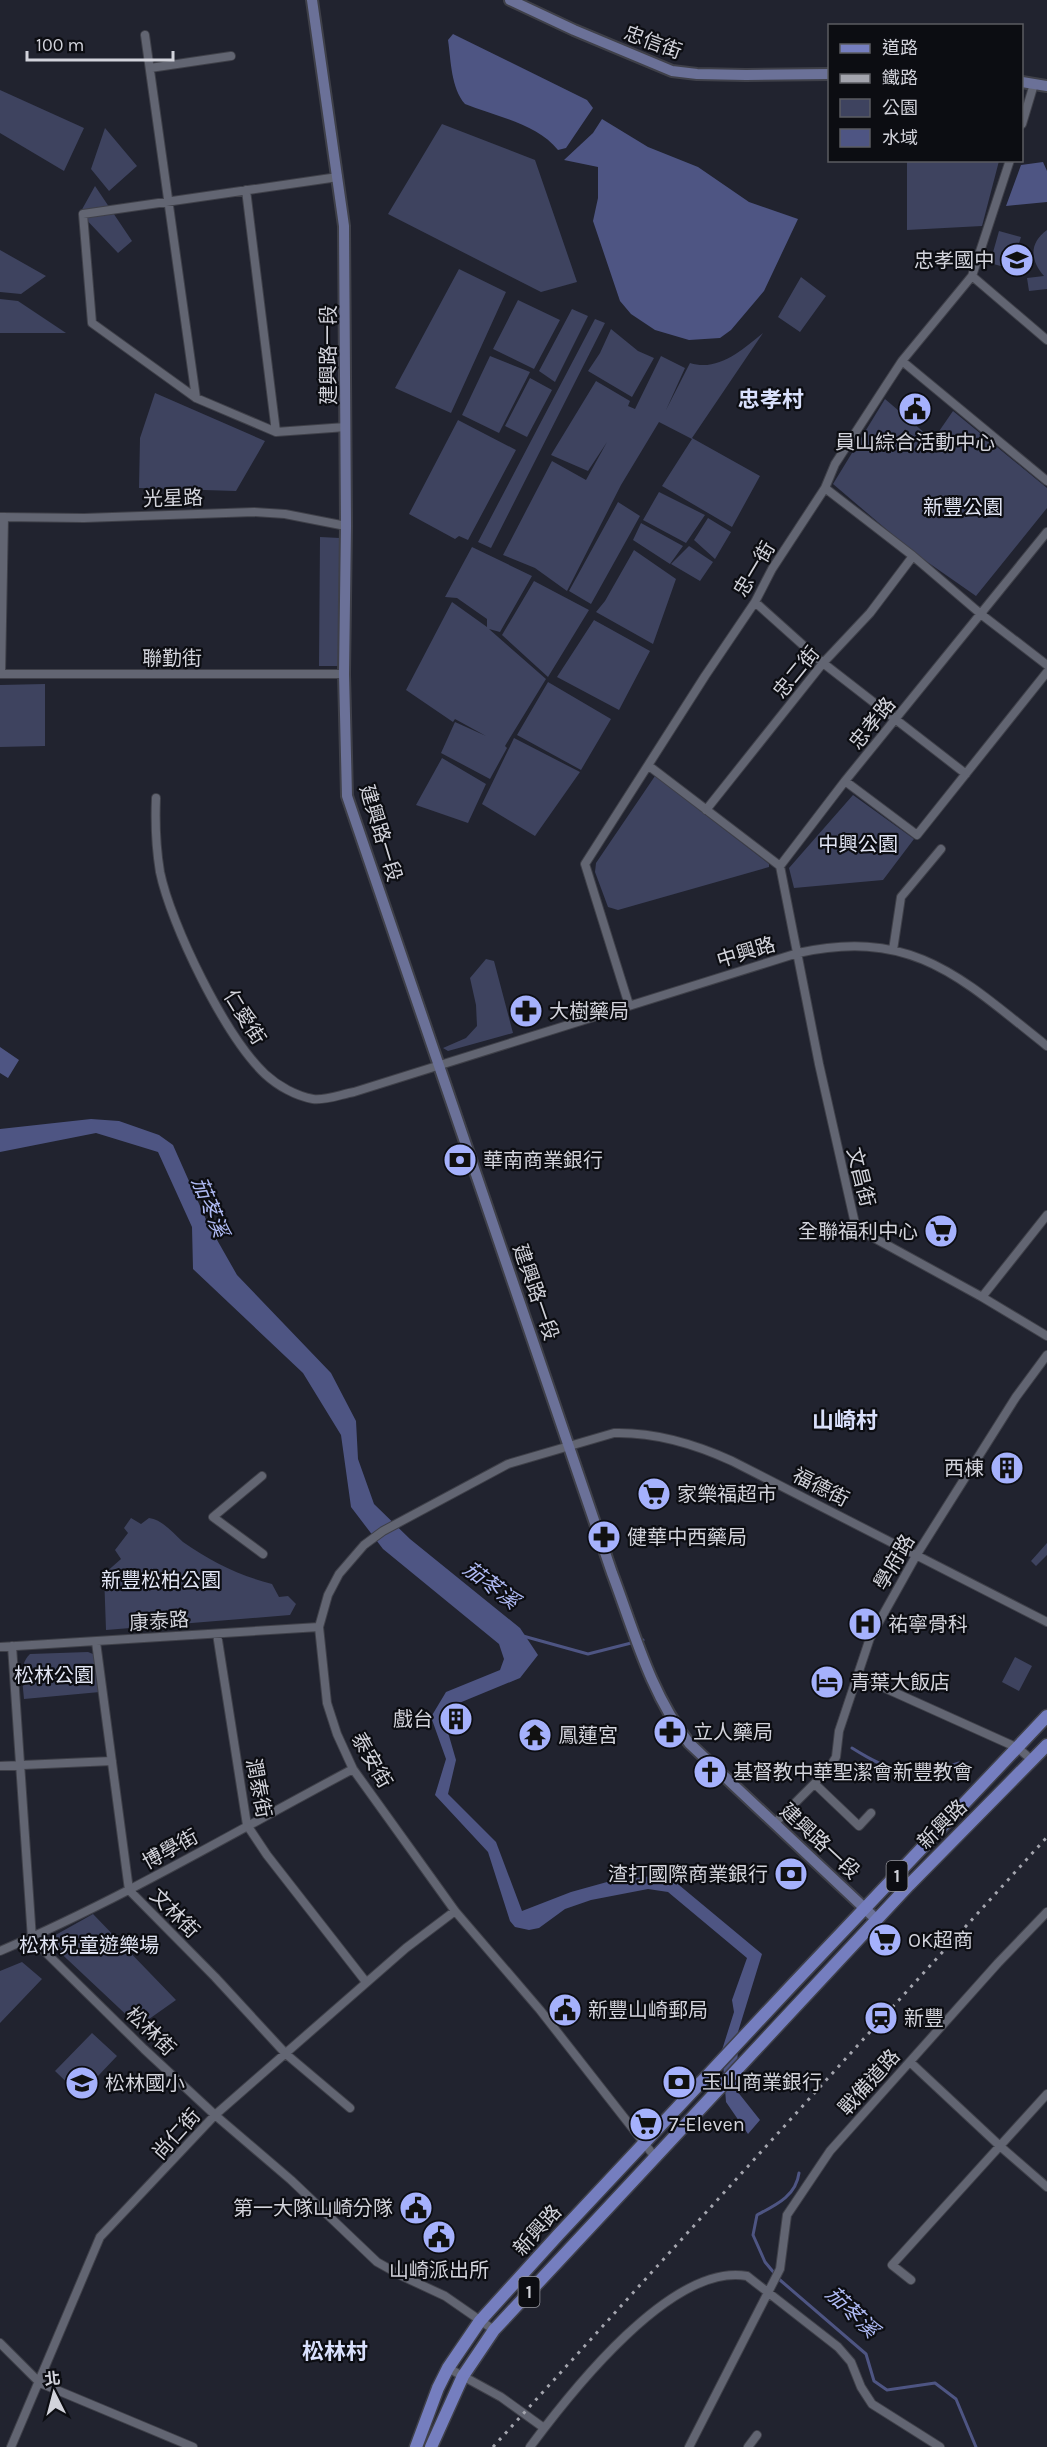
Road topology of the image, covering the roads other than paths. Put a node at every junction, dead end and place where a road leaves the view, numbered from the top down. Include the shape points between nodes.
1 (312, 0) edge
2 (510, 0) edge
3 (145, 34) dead end
4 (231, 56) dead end
5 (150, 68) junction
6 (828, 74) edge
7 (1023, 82) edge
8 (1034, 84) junction
9 (1047, 86) edge
10 (1023, 121) edge
11 (1009, 162) edge
12 (339, 177) junction
13 (246, 190) junction
14 (168, 202) junction
15 (972, 276) junction
16 (1047, 340) edge
17 (902, 362) junction
18 (196, 398) junction
19 (346, 427) junction
20 (276, 432) junction
21 (1047, 481) edge
22 (825, 488) junction
23 (2, 517) edge
24 (346, 526) junction
25 (1047, 532) edge
26 (913, 556) junction
27 (755, 602) junction
28 (982, 615) junction
29 (823, 663) junction
30 (1047, 665) edge
31 (1047, 672) edge
32 (1, 674) edge
33 (344, 674) junction
34 (896, 719) junction
35 (650, 766) junction
36 (966, 774) junction
37 (845, 782) junction
38 (156, 798) dead end
39 (706, 810) junction
40 (941, 849) dead end
41 (780, 866) junction
42 (893, 950) junction
43 (798, 953) junction
44 (629, 1005) junction
45 (1047, 1046) edge
46 (437, 1065) junction
47 (1047, 1215) edge
48 (982, 1297) junction
49 (1047, 1336) edge
50 (1047, 1355) edge
51 (568, 1446) junction
52 (262, 1476) dead end
53 (263, 1554) dead end
54 (917, 1554) junction
55 (1047, 1622) edge
56 (319, 1627) junction
57 (217, 1634) junction
58 (96, 1642) junction
59 (12, 1646) junction
60 (0, 1647) edge
61 (858, 1676) junction
62 (1047, 1716) edge
63 (1047, 1745) edge
64 (1018, 1748) junction
65 (112, 1761) junction
66 (1033, 1761) junction
67 (19, 1765) junction
68 (0, 1766) edge
69 (353, 1769) junction
70 (815, 1784) junction
71 (871, 1813) dead end
72 (775, 1824) junction
73 (247, 1825) junction
74 (129, 1890) junction
75 (866, 1909) junction
76 (455, 1911) junction
77 (1047, 1912) edge
78 (877, 1920) junction
79 (32, 1939) junction
80 (0, 1951) edge
81 (366, 1982) junction
82 (286, 2054) junction
83 (910, 2062) junction
84 (1047, 2094) edge
85 (350, 2109) dead end
86 (215, 2115) junction
87 (643, 2144) junction
88 (1000, 2147) junction
89 (655, 2157) junction
90 (1047, 2187) edge
91 (911, 2280) dead end
92 (770, 2293) junction
93 (480, 2321) junction
94 (494, 2330) junction
95 (0, 2343) edge
96 (448, 2368) junction
97 (463, 2376) junction
98 (40, 2383) junction
99 (544, 2428) junction
100 (757, 2435) dead end
101 (11, 2447) edge
102 (193, 2447) edge
103 (416, 2447) edge
104 (431, 2447) edge
105 (530, 2447) edge
106 (689, 2447) edge
107 (748, 2447) edge
108 (940, 2447) edge

1 - 12 street, 建興路一段
2 - 6 street, 忠信街 via 672,70 736,75
3 - 5 street
4 - 5 street
5 - 14 street
7 - 8 street
8 - 9 street
8 - 10 street
11 - 15 street, 忠一街
12 - 13 street
12 - 19 street, 建興路一段 via 346,275
13 - 14 street
13 - 20 street
14 - 18 street
14 - 18 street via 83,214 92,323
15 - 16 street
15 - 17 street, 忠一街
17 - 21 street
17 - 22 street, 忠一街 via 835,464
18 - 20 street
19 - 20 street
19 - 24 street, 建興路一段
22 - 26 street
22 - 27 street, 忠一街
23 - 24 street, 光星路 via 254,512
23 - 32 street
24 - 33 street, 建興路一段
25 - 28 street, 忠孝路
26 - 28 street
26 - 29 street, 忠二街 via 870,613
27 - 29 street
27 - 35 street, 忠一街
28 - 30 street
28 - 34 street, 忠孝路
29 - 34 street
29 - 39 street, 忠二街
31 - 36 street
32 - 33 street, 聯勤街
33 - 46 street, 建興路一段 via 347,796
34 - 36 street
34 - 37 street, 忠孝路
35 - 39 street
35 - 44 street, 忠一街 via 585,864
36 - 37 street via 917,835
37 - 41 street, 忠孝路
38 - 46 street, 仁愛街 via 160,871 171,907 204,982 228,1024 265,1074 280,1086 315,1099 354,1092
39 - 41 street
40 - 42 street via 901,897
41 - 43 street
42 - 43 street, 中興路 via 850,945
42 - 45 street, 中興路 via 960,977
43 - 44 street, 中興路
43 - 48 street, 文昌街 via 856,1228
44 - 46 street, 中興路
46 - 51 street, 建興路一段
47 - 48 street
48 - 49 street, 文昌街
50 - 54 street, 學府路
51 - 54 street, 福德街 via 630,1432 697,1445
51 - 56 street, 泰安街 via 508,1464 405,1518 364,1545 339,1574
51 - 72 street, 建興路一段 via 654,1686 671,1720 689,1743
52 - 53 street via 213,1517
54 - 55 street, 福德街
54 - 61 street, 學府路 via 870,1638
56 - 57 street, 康泰路
56 - 69 street, 泰安街 via 327,1703
57 - 58 street, 康泰路
57 - 73 street, 潤泰街
58 - 59 street, 康泰路
58 - 65 street, 文林街
59 - 60 street, 康泰路
59 - 67 street
61 - 64 street
61 - 70 street, 學府路 via 838,1731 836,1757
62 - 64 main road, 新興路 / 1
63 - 66 main road, 新興路 / 1
64 - 66 street
64 - 75 main road, 新興路 / 1
65 - 67 street
65 - 74 street, 文林街
66 - 78 main road, 新興路 / 1
67 - 68 street
67 - 79 street
69 - 73 street, 博學街
69 - 76 street, 泰安街
70 - 71 street via 859,1826
70 - 72 street, 學府路
72 - 75 street, 建興路一段
73 - 74 street, 博學街
73 - 81 street, 潤泰街
74 - 79 street, 博學街
74 - 82 street, 文林街
75 - 78 street, 建興路一段
75 - 87 main road, 新興路 / 1
76 - 81 street, 尚仁街
76 - 87 street, 泰安街 via 540,2010
77 - 83 street, 戰備道路
78 - 89 main road, 新興路 / 1
79 - 80 street, 博學街
79 - 86 street, 松林街
81 - 82 street, 尚仁街
82 - 85 street, 文林街
82 - 86 street, 尚仁街
83 - 88 street
83 - 92 street, 戰備道路 via 830,2151 787,2215 780,2269
84 - 88 street
86 - 93 street, 松林街 via 378,2262 445,2296
86 - 98 street, 尚仁街 via 100,2237
87 - 89 street, 泰安街
87 - 93 main road, 新興路 / 1
88 - 90 street
88 - 91 street via 892,2265
89 - 94 main road, 新興路 / 1
92 - 99 street via 747,2276 735,2274 711,2280 666,2303 611,2349
92 - 106 street, 戰備道路
92 - 108 street via 838,2347 851,2362 872,2404
93 - 94 street, 松林街
93 - 96 main road, 新興路 / 1
94 - 97 main road, 新興路 / 1
95 - 98 street
96 - 97 street
96 - 103 main road, 新興路 / 1
97 - 99 street
97 - 104 main road, 新興路 / 1
98 - 101 street, 尚仁街
98 - 102 street
99 - 105 street
100 - 107 street

